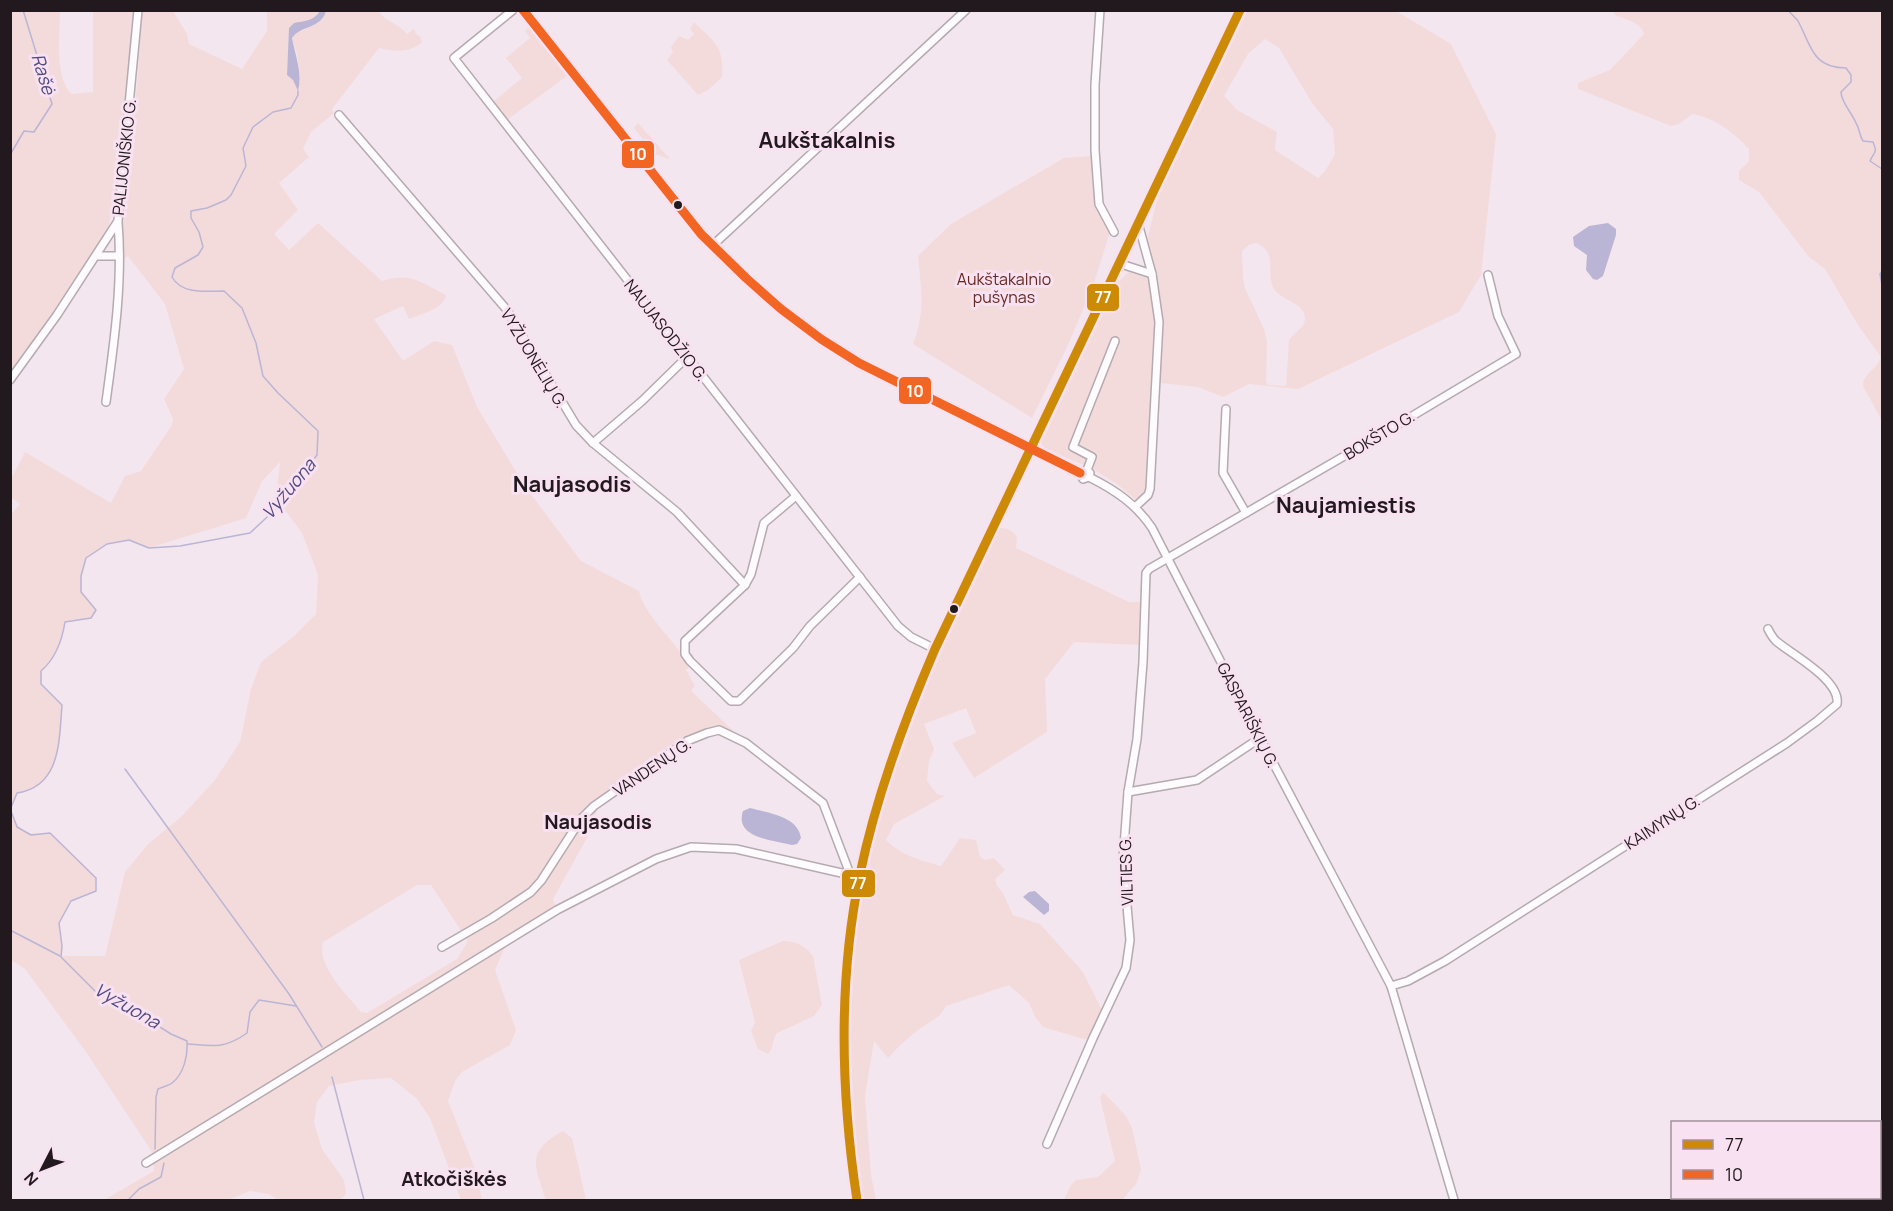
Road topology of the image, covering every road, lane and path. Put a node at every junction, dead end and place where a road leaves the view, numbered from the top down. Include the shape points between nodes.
1 (138, 10) edge
2 (513, 10) edge
3 (523, 10) edge
4 (966, 10) edge
5 (1100, 10) edge
6 (1240, 10) edge
7 (339, 115) dead end
8 (118, 221) junction
9 (1138, 223) junction
10 (1114, 232) dead end
11 (712, 246) junction
12 (119, 255) junction
13 (97, 256) junction
14 (1118, 263) junction
15 (1152, 274) junction
16 (1488, 275) dead end
17 (1115, 341) dead end
18 (687, 357) junction
19 (10, 380) edge
20 (106, 402) dead end
21 (1226, 409) dead end
22 (593, 443) junction
23 (1030, 449) junction
24 (1085, 473) junction
25 (796, 496) junction
26 (1135, 507) junction
27 (1246, 513) junction
28 (1169, 558) junction
29 (860, 578) junction
30 (745, 585) junction
31 (1768, 629) dead end
32 (935, 649) junction
33 (1260, 738) junction
34 (1128, 792) junction
35 (854, 876) junction
36 (442, 947) dead end
37 (1391, 986) junction
38 (1047, 1144) dead end
39 (146, 1163) dead end
40 (857, 1200) edge
41 (1454, 1200) edge

1 - 8 street, PALIJONIŠKIO G.
2 - 18 street, NAUJASODŽIO G. via 454,58
3 - 11 street, GASPARIŠKIŲ G.
4 - 11 street
5 - 10 street via 1095,150 1100,204
6 - 9 main road
7 - 22 street, VYŽUONĖLIŲ G. via 507,310 571,419
8 - 12 street
8 - 13 street, PALIJONIŠKIO G.
9 - 14 main road
9 - 15 street
11 - 23 street, GASPARIŠKIŲ G. via 781,309 821,339 859,363
12 - 13 street
12 - 20 street via 114,351
13 - 19 street, PALIJONIŠKIO G.
14 - 15 street
14 - 23 main road
15 - 26 street via 1158,321 1150,489
16 - 27 street, BOKŠTO G. via 1498,316 1516,354
17 - 24 street via 1073,447 1092,457
18 - 22 street
18 - 25 street, NAUJASODŽIO G.
21 - 27 street via 1223,473
22 - 30 street, VYŽUONĖLIŲ G. via 677,512
23 - 24 street, GASPARIŠKIŲ G.
23 - 32 main road
24 - 26 street, GASPARIŠKIŲ G.
25 - 29 street, NAUJASODŽIO G.
25 - 30 street via 764,522
26 - 28 street, GASPARIŠKIŲ G.
27 - 28 street, BOKŠTO G.
28 - 33 street, GASPARIŠKIŲ G.
28 - 34 street, VILTIES G. via 1149,569 1145,578 1137,739
29 - 30 street via 739,701 731,700 690,661 685,654 685,642
29 - 32 street, NAUJASODŽIO G. via 901,630
31 - 37 street, KAIMYNŲ G. via 1775,640 1827,681 1837,704 1787,743 1445,961
32 - 35 main road via 897,741
33 - 34 street via 1197,780
33 - 37 street, GASPARIŠKIŲ G.
34 - 38 street, VILTIES G. via 1123,860 1130,940 1126,968
35 - 36 street, VANDENŲ G. via 823,803 746,743 719,730 687,741 594,806 531,892
35 - 39 street via 713,846 681,849 656,859 557,910
35 - 40 main road via 846,1031 849,1130
37 - 41 street, GASPARIŠKIŲ G.

